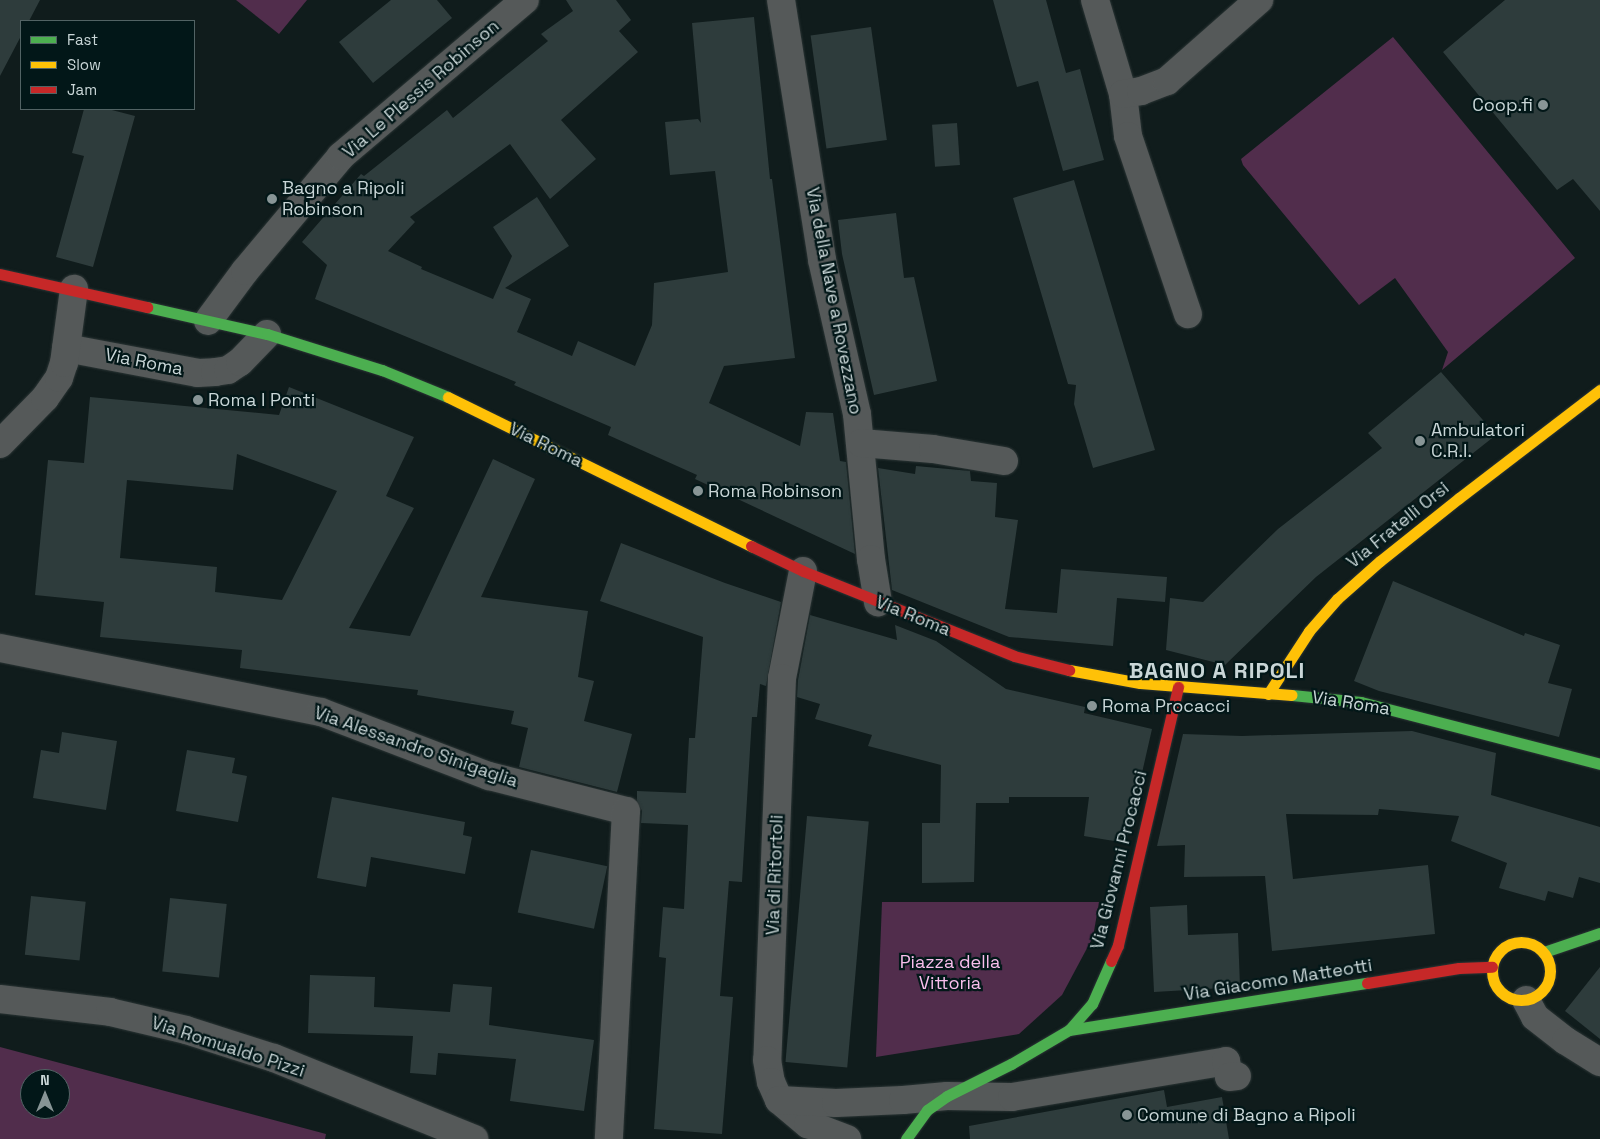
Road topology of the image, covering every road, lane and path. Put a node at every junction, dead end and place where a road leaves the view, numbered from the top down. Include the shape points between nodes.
1 (525, 0) edge
2 (781, 0) edge
3 (1095, 0) edge
4 (1259, 0) edge
5 (1123, 94) junction
6 (0, 274) edge
7 (74, 289) junction
8 (1188, 314) dead end
9 (208, 321) junction
10 (267, 334) junction
11 (66, 348) junction
12 (1600, 390) edge
13 (2, 439) edge
14 (861, 443) junction
15 (1004, 461) dead end
16 (803, 571) junction
17 (878, 602) junction
18 (0, 648) edge
19 (1178, 687) junction
20 (1268, 694) junction
21 (1600, 764) edge
22 (1600, 933) edge
23 (1544, 952) junction
24 (1492, 967) junction
25 (0, 999) edge
26 (1526, 1000) junction
27 (1069, 1030) junction
28 (1600, 1062) edge
29 (1237, 1076) dead end
30 (947, 1096) junction
31 (779, 1100) junction
32 (474, 1139) edge
33 (609, 1139) edge
34 (847, 1139) edge
35 (906, 1139) edge

1 - 9 street, Via Le Plessis Robinson via 341,156 245,271
2 - 14 street, Via della Nave a Rovezzano via 822,260 858,414
3 - 5 street
4 - 5 street via 1166,81
5 - 8 street via 1128,136
6 - 7 street, Via Roma
7 - 9 street, Via Roma
7 - 11 street
9 - 10 street, Via Roma
10 - 11 street, Via Roma via 240,362 228,370 215,372 198,373
10 - 16 street, Via Roma via 382,370 441,393
11 - 13 street via 59,378 45,398
12 - 20 street, Via Fratelli Orsi via 1459,498 1337,599 1309,631
14 - 15 street via 934,449
14 - 17 street, Via della Nave a Rovezzano
16 - 17 street, Via Roma
16 - 31 street, Via di Ritortoli via 782,678 767,1060
17 - 19 street, Via Roma via 1052,667
18 - 33 street, Via Alessandro Sinigaglia via 320,712 489,776 626,811
19 - 20 street, Via Roma
19 - 27 street, Via Giovanni Procacci via 1118,944 1092,1004
20 - 21 street, Via Roma via 1338,698 1370,704
22 - 23 street
23 - 24 street via 1531,942 1514,942 1500,950
23 - 26 street via 1549,961 1549,981 1540,993
24 - 26 street via 1493,980 1503,994
24 - 27 street, Via Giacomo Matteotti via 1470,966
25 - 32 street, Via Romualdo Pizzi via 110,1012 186,1030 274,1058
26 - 28 street via 1535,1017
27 - 30 street
29 - 30 street via 1229,1076 1226,1061 1012,1097
30 - 31 street via 836,1103
30 - 35 street via 927,1110
31 - 34 street, Via di Ritortoli via 808,1124

